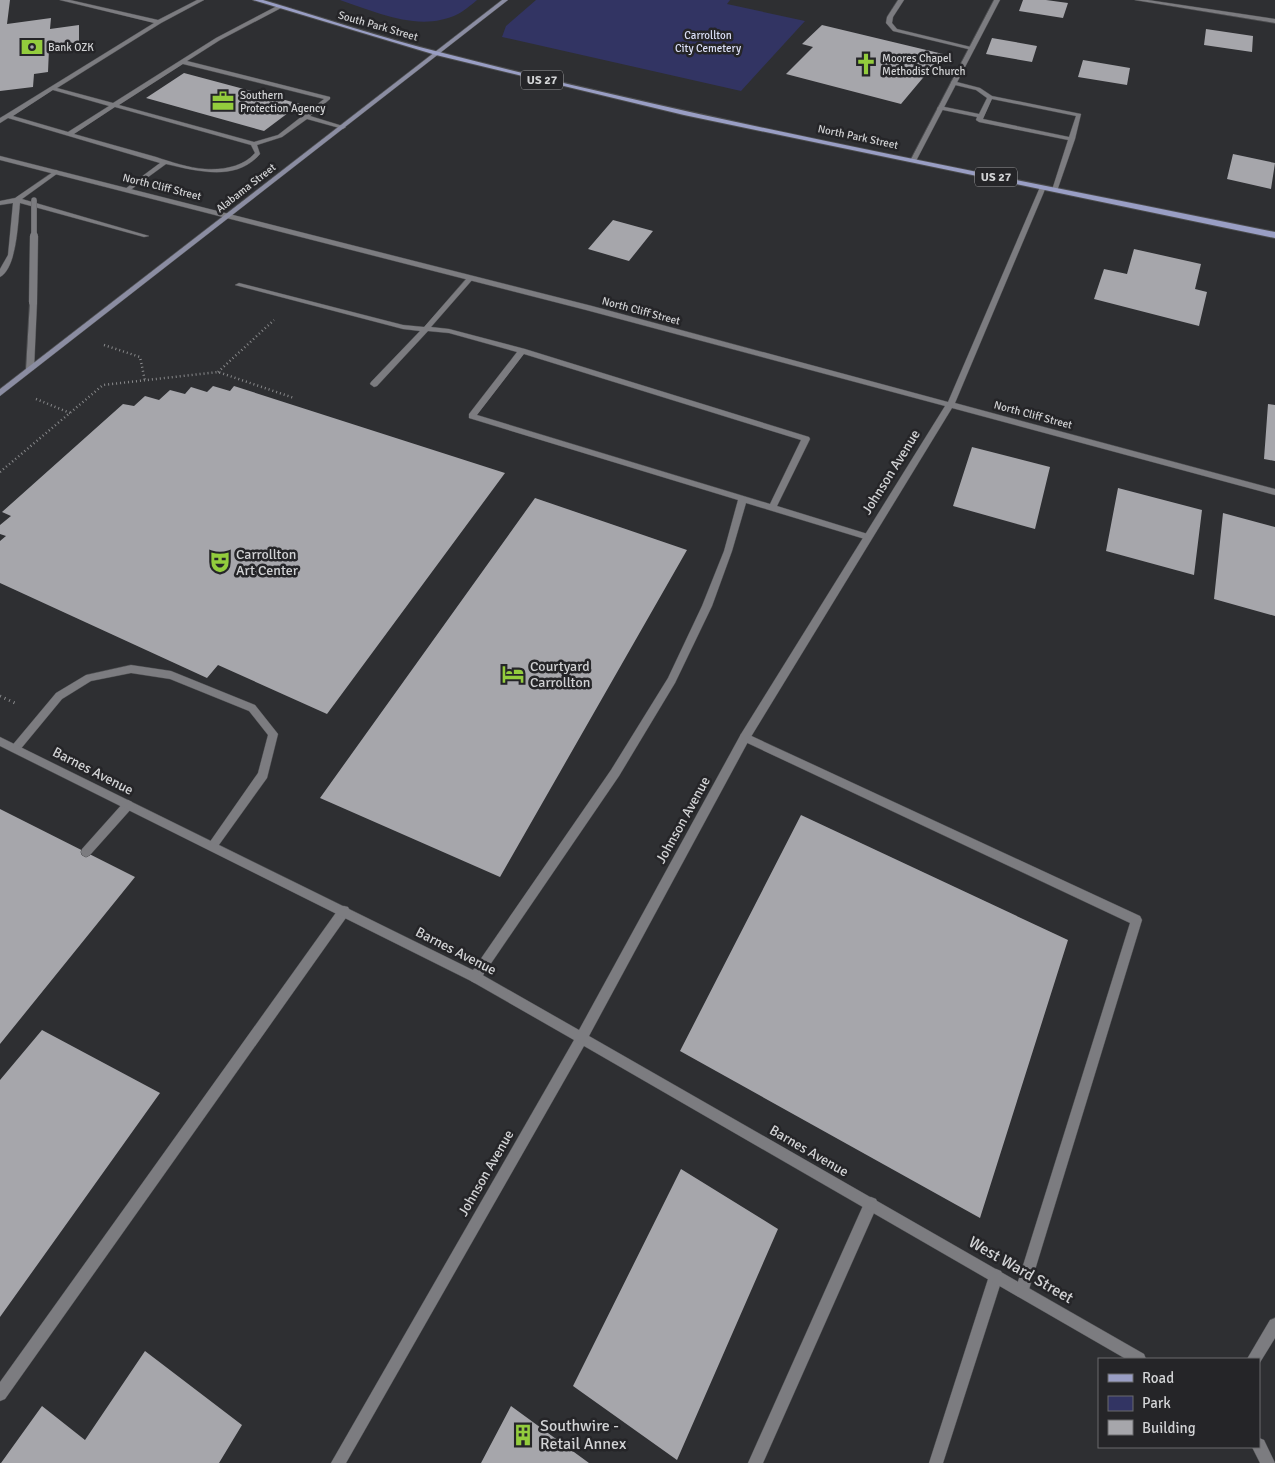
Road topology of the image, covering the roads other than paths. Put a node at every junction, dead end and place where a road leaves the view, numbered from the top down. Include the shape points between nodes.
1 (63, 0) edge
2 (201, 0) edge
3 (256, 0) edge
4 (505, 0) edge
5 (901, 0) edge
6 (997, 0) edge
7 (1138, 0) edge
8 (279, 7) junction
9 (1275, 21) edge
10 (160, 22) junction
11 (972, 48) junction
12 (438, 54) junction
13 (184, 62) junction
14 (954, 83) junction
15 (52, 88) junction
16 (990, 97) junction
17 (117, 104) junction
18 (940, 108) junction
19 (7, 116) junction
20 (981, 116) junction
21 (306, 117) junction
22 (0, 121) edge
23 (342, 127) junction
24 (69, 134) junction
25 (1072, 139) junction
26 (254, 144) junction
27 (0, 158) edge
28 (913, 160) junction
29 (165, 162) junction
30 (56, 172) junction
31 (1043, 187) junction
32 (127, 190) junction
33 (1055, 190) junction
34 (17, 200) junction
35 (34, 200) dead end
36 (0, 202) edge
37 (229, 216) junction
38 (1275, 235) edge
39 (146, 236) dead end
40 (0, 275) edge
41 (469, 279) junction
42 (239, 285) dead end
43 (425, 330) junction
44 (522, 351) junction
45 (30, 370) junction
46 (374, 384) dead end
47 (0, 393) edge
48 (950, 405) junction
49 (1275, 492) edge
50 (743, 499) junction
51 (772, 508) junction
52 (868, 537) junction
53 (745, 737) junction
54 (0, 741) edge
55 (15, 748) junction
56 (128, 805) junction
57 (212, 846) junction
58 (86, 852) dead end
59 (344, 911) junction
60 (475, 977) junction
61 (582, 1037) junction
62 (871, 1204) junction
63 (886, 1212) joint
64 (996, 1276) junction
65 (1022, 1291) junction
66 (1275, 1325) edge
67 (1137, 1358) edge
68 (1255, 1358) edge
69 (0, 1394) edge
70 (1260, 1447) edge
71 (338, 1463) edge
72 (755, 1463) edge
73 (936, 1463) edge
74 (1268, 1463) edge

1 - 10 street
2 - 10 street
3 - 8 main road, South Park Street / US 27
4 - 12 main road, Alabama Street
5 - 11 street via 890,17 890,24 895,30
6 - 11 street
7 - 9 street
8 - 12 main road, South Park Street / US 27
8 - 13 street via 218,39
10 - 15 street
11 - 14 street
12 - 23 main road, Alabama Street
12 - 28 main road, North Park Street / US 27 via 646,104
13 - 17 street
13 - 21 street via 328,98
14 - 16 street via 978,88
14 - 18 street
15 - 17 street
15 - 19 street
16 - 20 street
16 - 25 street via 1079,115
17 - 24 street
17 - 26 street
18 - 20 street
18 - 28 street
19 - 22 street
19 - 24 street
20 - 25 street via 979,120
21 - 23 street
21 - 26 street via 280,136
23 - 37 main road, Alabama Street
24 - 29 street
25 - 33 street
26 - 29 street via 258,153 252,160 227,170 203,171
27 - 30 street, North Cliff Street
28 - 31 main road, North Park Street / US 27
29 - 32 street
30 - 32 street, North Cliff Street
30 - 34 street
31 - 33 main road, North Park Street / US 27
31 - 48 street, Johnson Avenue
32 - 37 street, North Cliff Street
33 - 38 main road, North Park Street / US 27
34 - 36 street
34 - 39 street
34 - 40 street via 11,255
35 - 45 street, bridge
37 - 41 street, North Cliff Street
37 - 45 main road, Alabama Street
41 - 43 street
41 - 48 street, North Cliff Street
42 - 43 street
43 - 44 street via 449,331
43 - 46 street
44 - 50 street via 472,416
44 - 51 street via 806,439
45 - 47 main road, Alabama Street
48 - 49 street, North Cliff Street
48 - 52 street, Johnson Avenue
50 - 51 street
50 - 60 street via 707,606 672,680 615,774
51 - 52 street
52 - 53 street, Johnson Avenue
53 - 61 street, Johnson Avenue
53 - 65 street via 1136,920
54 - 55 street, Barnes Avenue
55 - 56 street, Barnes Avenue
55 - 57 street via 59,696 89,678 131,669 171,675 252,708 273,734 263,776
56 - 57 street, Barnes Avenue
56 - 58 street
57 - 59 street, Barnes Avenue
59 - 60 street, Barnes Avenue
59 - 69 street
60 - 61 street, Barnes Avenue
61 - 62 street, Barnes Avenue
61 - 71 street, Johnson Avenue
62 - 63 street, Barnes Avenue
62 - 72 street
63 - 64 street, West Ward Street
64 - 65 street, West Ward Street
64 - 73 street
65 - 67 street, West Ward Street
66 - 68 street
70 - 74 street

